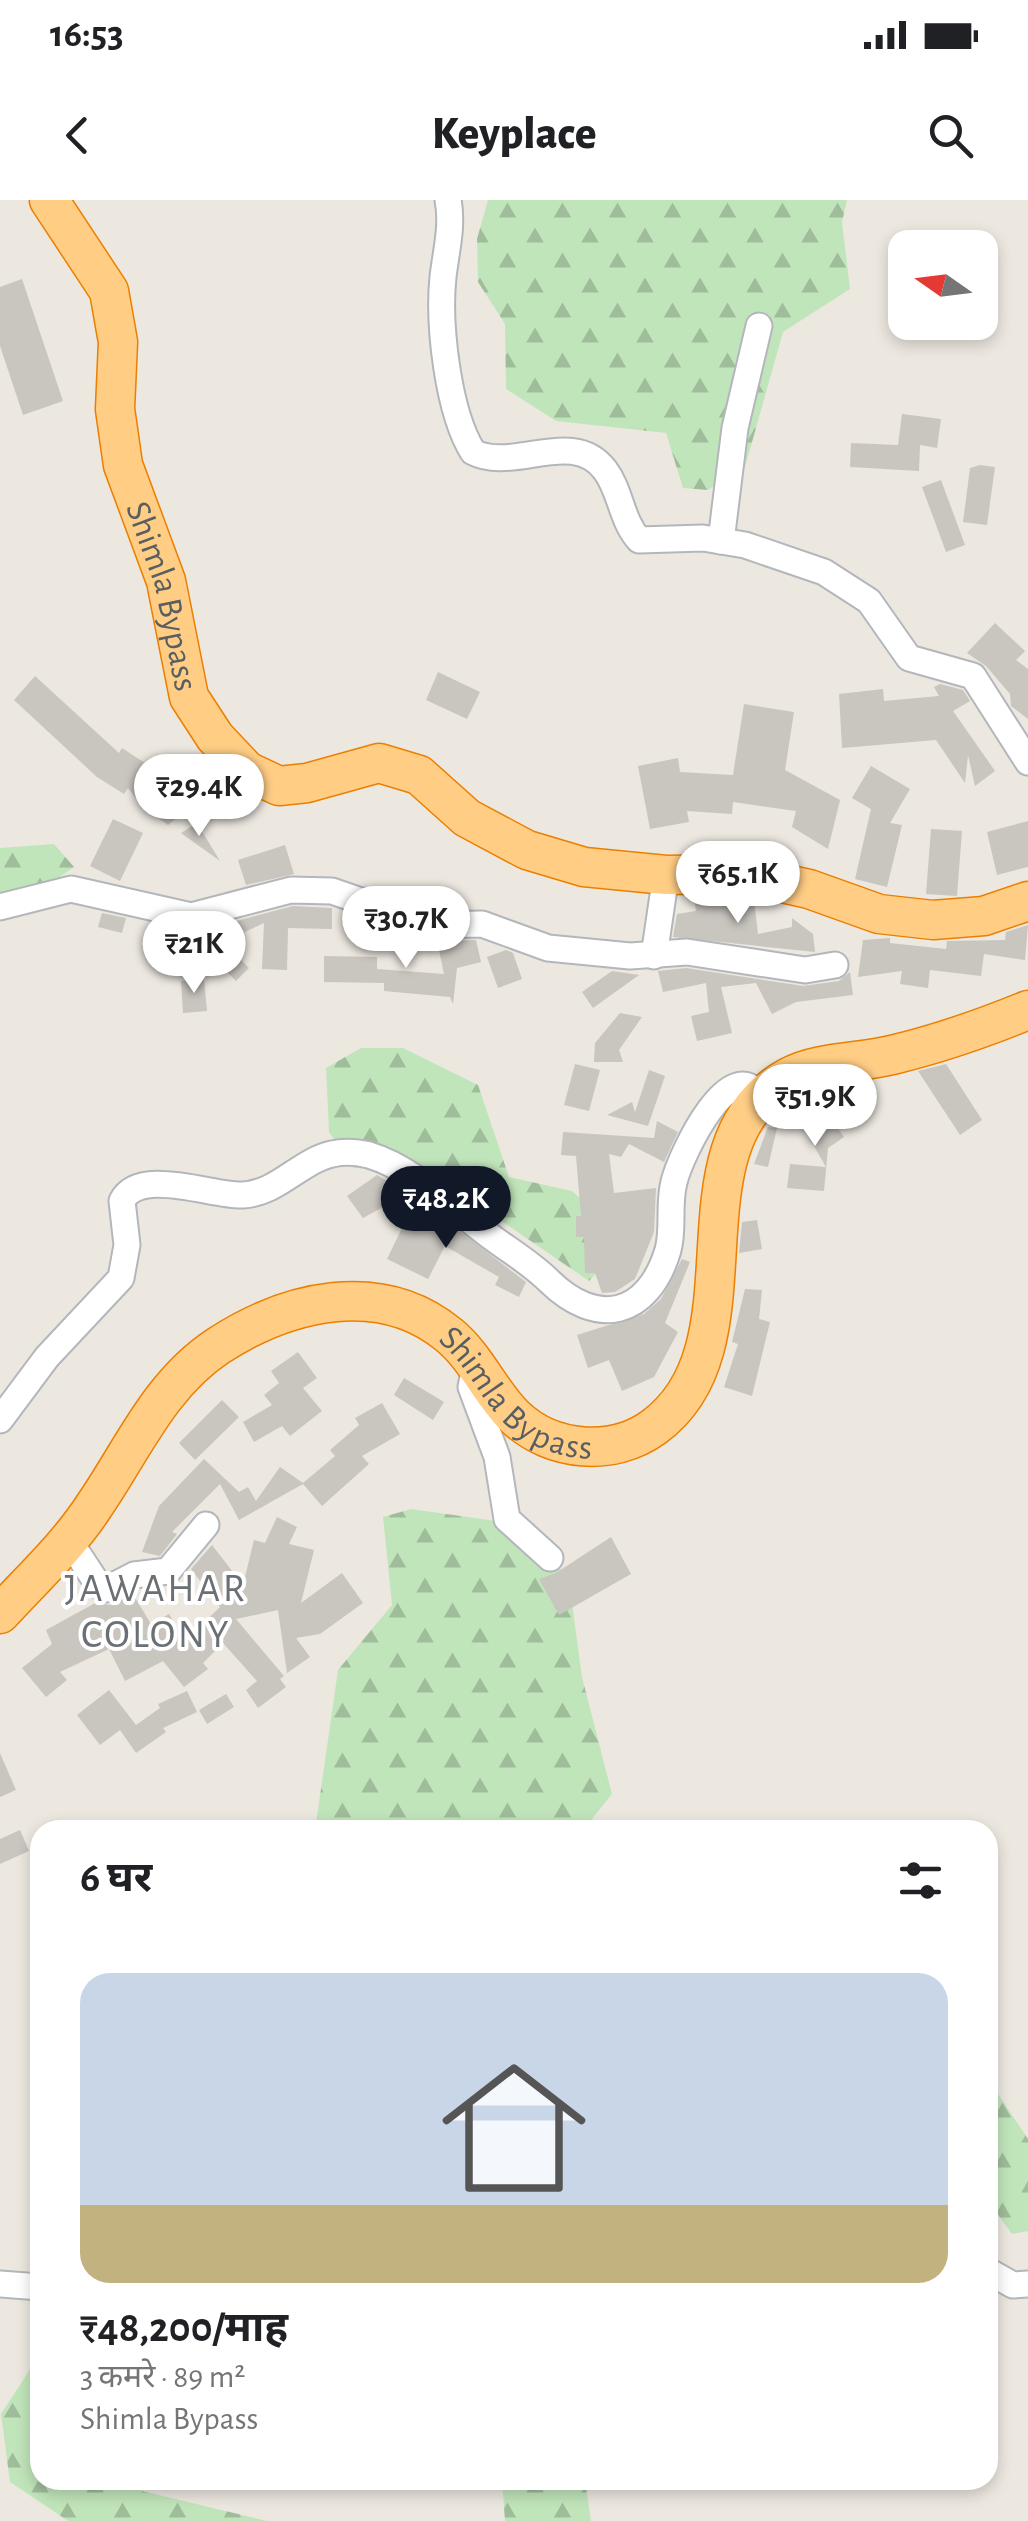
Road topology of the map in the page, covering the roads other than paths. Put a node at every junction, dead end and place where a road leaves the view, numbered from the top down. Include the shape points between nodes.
1 (49, 200) edge
2 (448, 200) edge
3 (759, 326) dead end
4 (721, 541) junction
5 (1028, 762) edge
6 (666, 875) junction
7 (1028, 901) edge
8 (0, 907) edge
9 (654, 956) junction
10 (835, 966) dead end
11 (1028, 1010) edge
12 (761, 1098) junction
13 (476, 1363) junction
14 (0, 1420) edge
15 (206, 1525) dead end
16 (68, 1540) junction
17 (550, 1558) dead end
18 (38, 1573) junction
19 (0, 1582) edge
20 (0, 1614) edge
21 (998, 2276) edge
22 (0, 2284) edge
23 (1028, 2284) edge
24 (30, 2286) edge

1 - 6 highway, Shimla Bypass via 109,291 123,465 166,582 190,697 214,737 247,771 279,786 380,762 419,775 468,818 527,850 584,867
2 - 4 street via 444,345 464,438 473,452 506,461 575,452 605,469 639,540
3 - 4 street via 735,428
4 - 5 street via 787,557 852,588 909,658 973,676
6 - 7 highway, Shimla Bypass via 742,874 809,888 879,914 933,920 984,916
6 - 9 street
8 - 9 street via 71,889 191,916 292,890 332,892 430,925 468,922 548,948
9 - 10 street via 686,952 805,970
11 - 12 highway, Shimla Bypass via 907,1051 791,1076
12 - 13 highway, Shimla Bypass via 738,1125 724,1170 707,1342 681,1401 653,1428 616,1446 564,1444 536,1434
12 - 14 street via 744,1082 722,1094 674,1178 667,1252 656,1274 639,1296 603,1312 565,1297 532,1264 373,1156 328,1155 265,1191 242,1196 173,1184 132,1190 122,1201 127,1245 121,1278 47,1357
13 - 16 highway, Shimla Bypass via 448,1334 410,1312 359,1298 269,1321 218,1346 180,1377
13 - 17 street via 471,1387 497,1456 500,1502 507,1519
15 - 16 street via 168,1572 134,1574 107,1590
16 - 18 highway, Shimla Bypass
18 - 19 street
18 - 20 highway, Shimla Bypass
21 - 23 street
22 - 24 street

